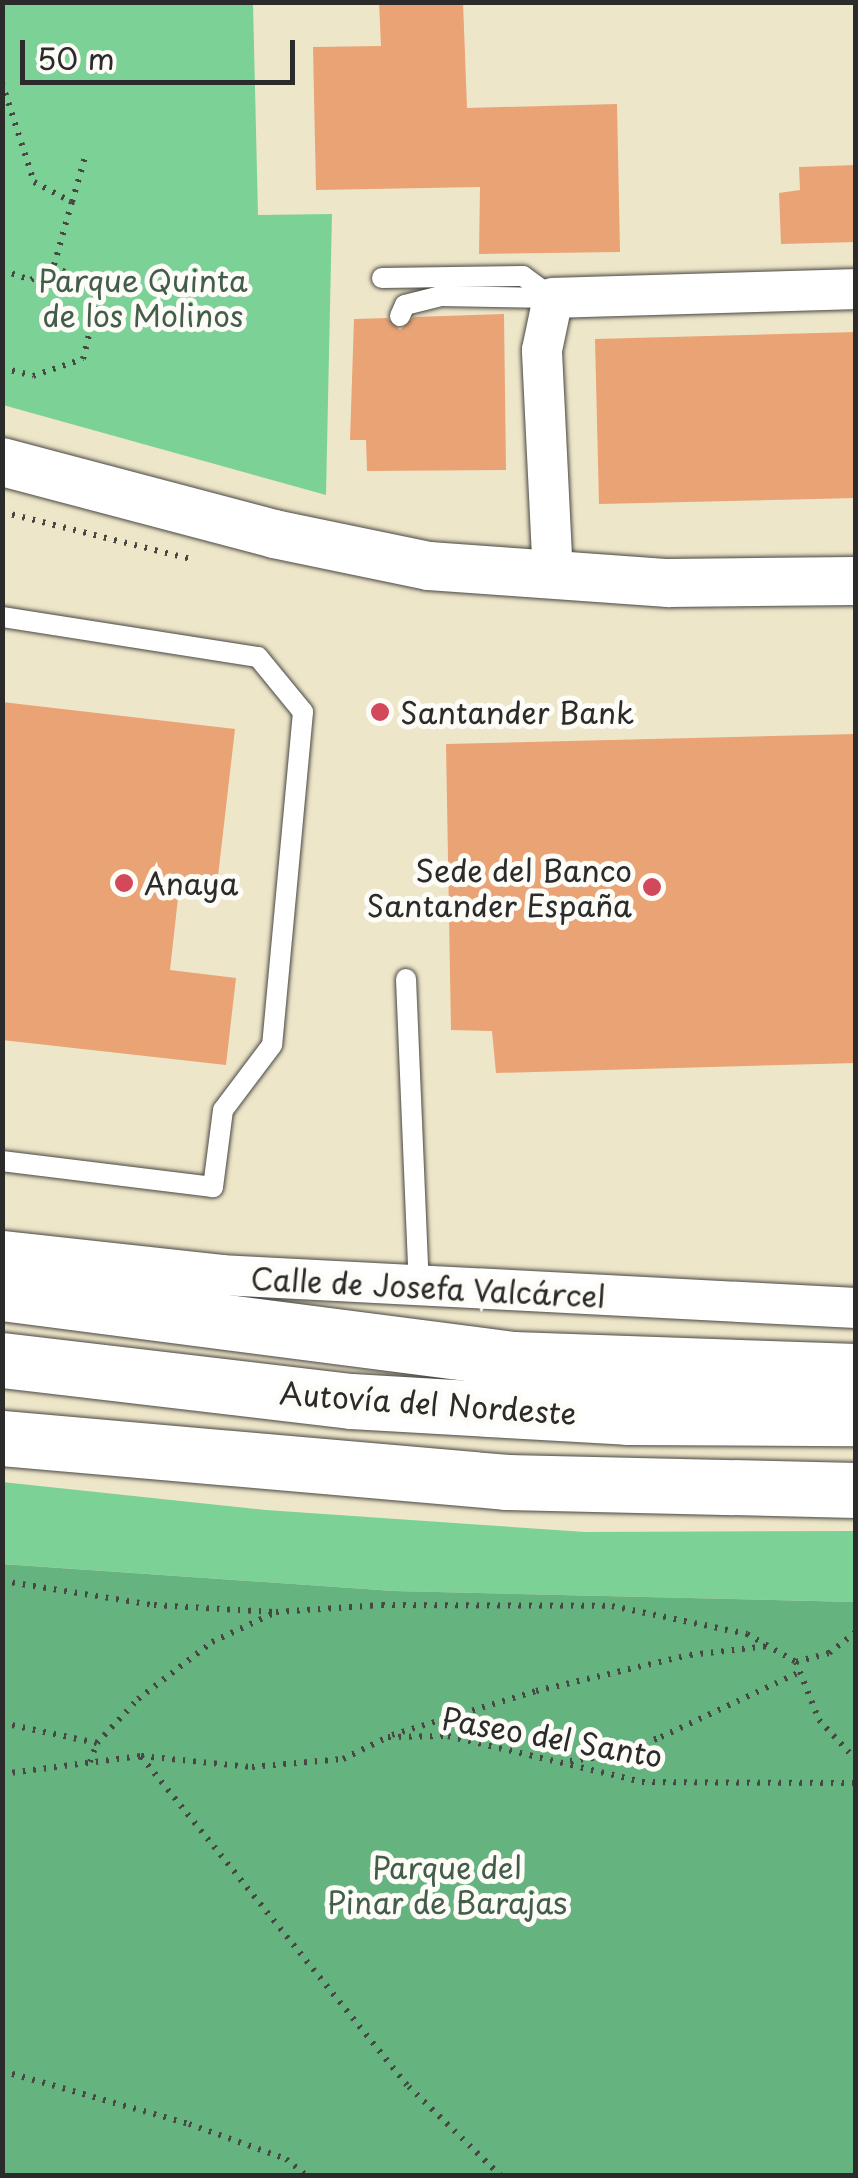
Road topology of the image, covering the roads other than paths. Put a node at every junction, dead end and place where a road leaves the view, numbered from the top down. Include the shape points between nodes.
1 (382, 278) dead end
2 (856, 289) edge
3 (553, 298) junction
4 (400, 316) dead end
5 (2, 462) edge
6 (553, 577) junction
7 (856, 581) edge
8 (2, 617) edge
9 (406, 979) dead end
10 (2, 1160) edge
11 (2, 1251) edge
12 (419, 1287) junction
13 (2, 1294) edge
14 (856, 1308) edge
15 (2, 1360) edge
16 (856, 1371) edge
17 (856, 1418) edge
18 (2, 1438) edge
19 (856, 1490) edge

1 - 3 lane via 523,276
2 - 3 street
3 - 4 lane via 440,296 405,305
3 - 6 street via 542,350
5 - 6 street via 274,534 429,566
6 - 7 street
8 - 10 lane via 258,657 302,712 272,1045 223,1110 212,1187
9 - 12 lane
11 - 12 street, Calle de Josefa Valcárcel via 222,1276
12 - 14 street, Calle de Josefa Valcárcel
13 - 16 highway via 513,1359
15 - 17 highway, Autovía del Nordeste via 352,1401 627,1417
18 - 19 highway via 507,1482

